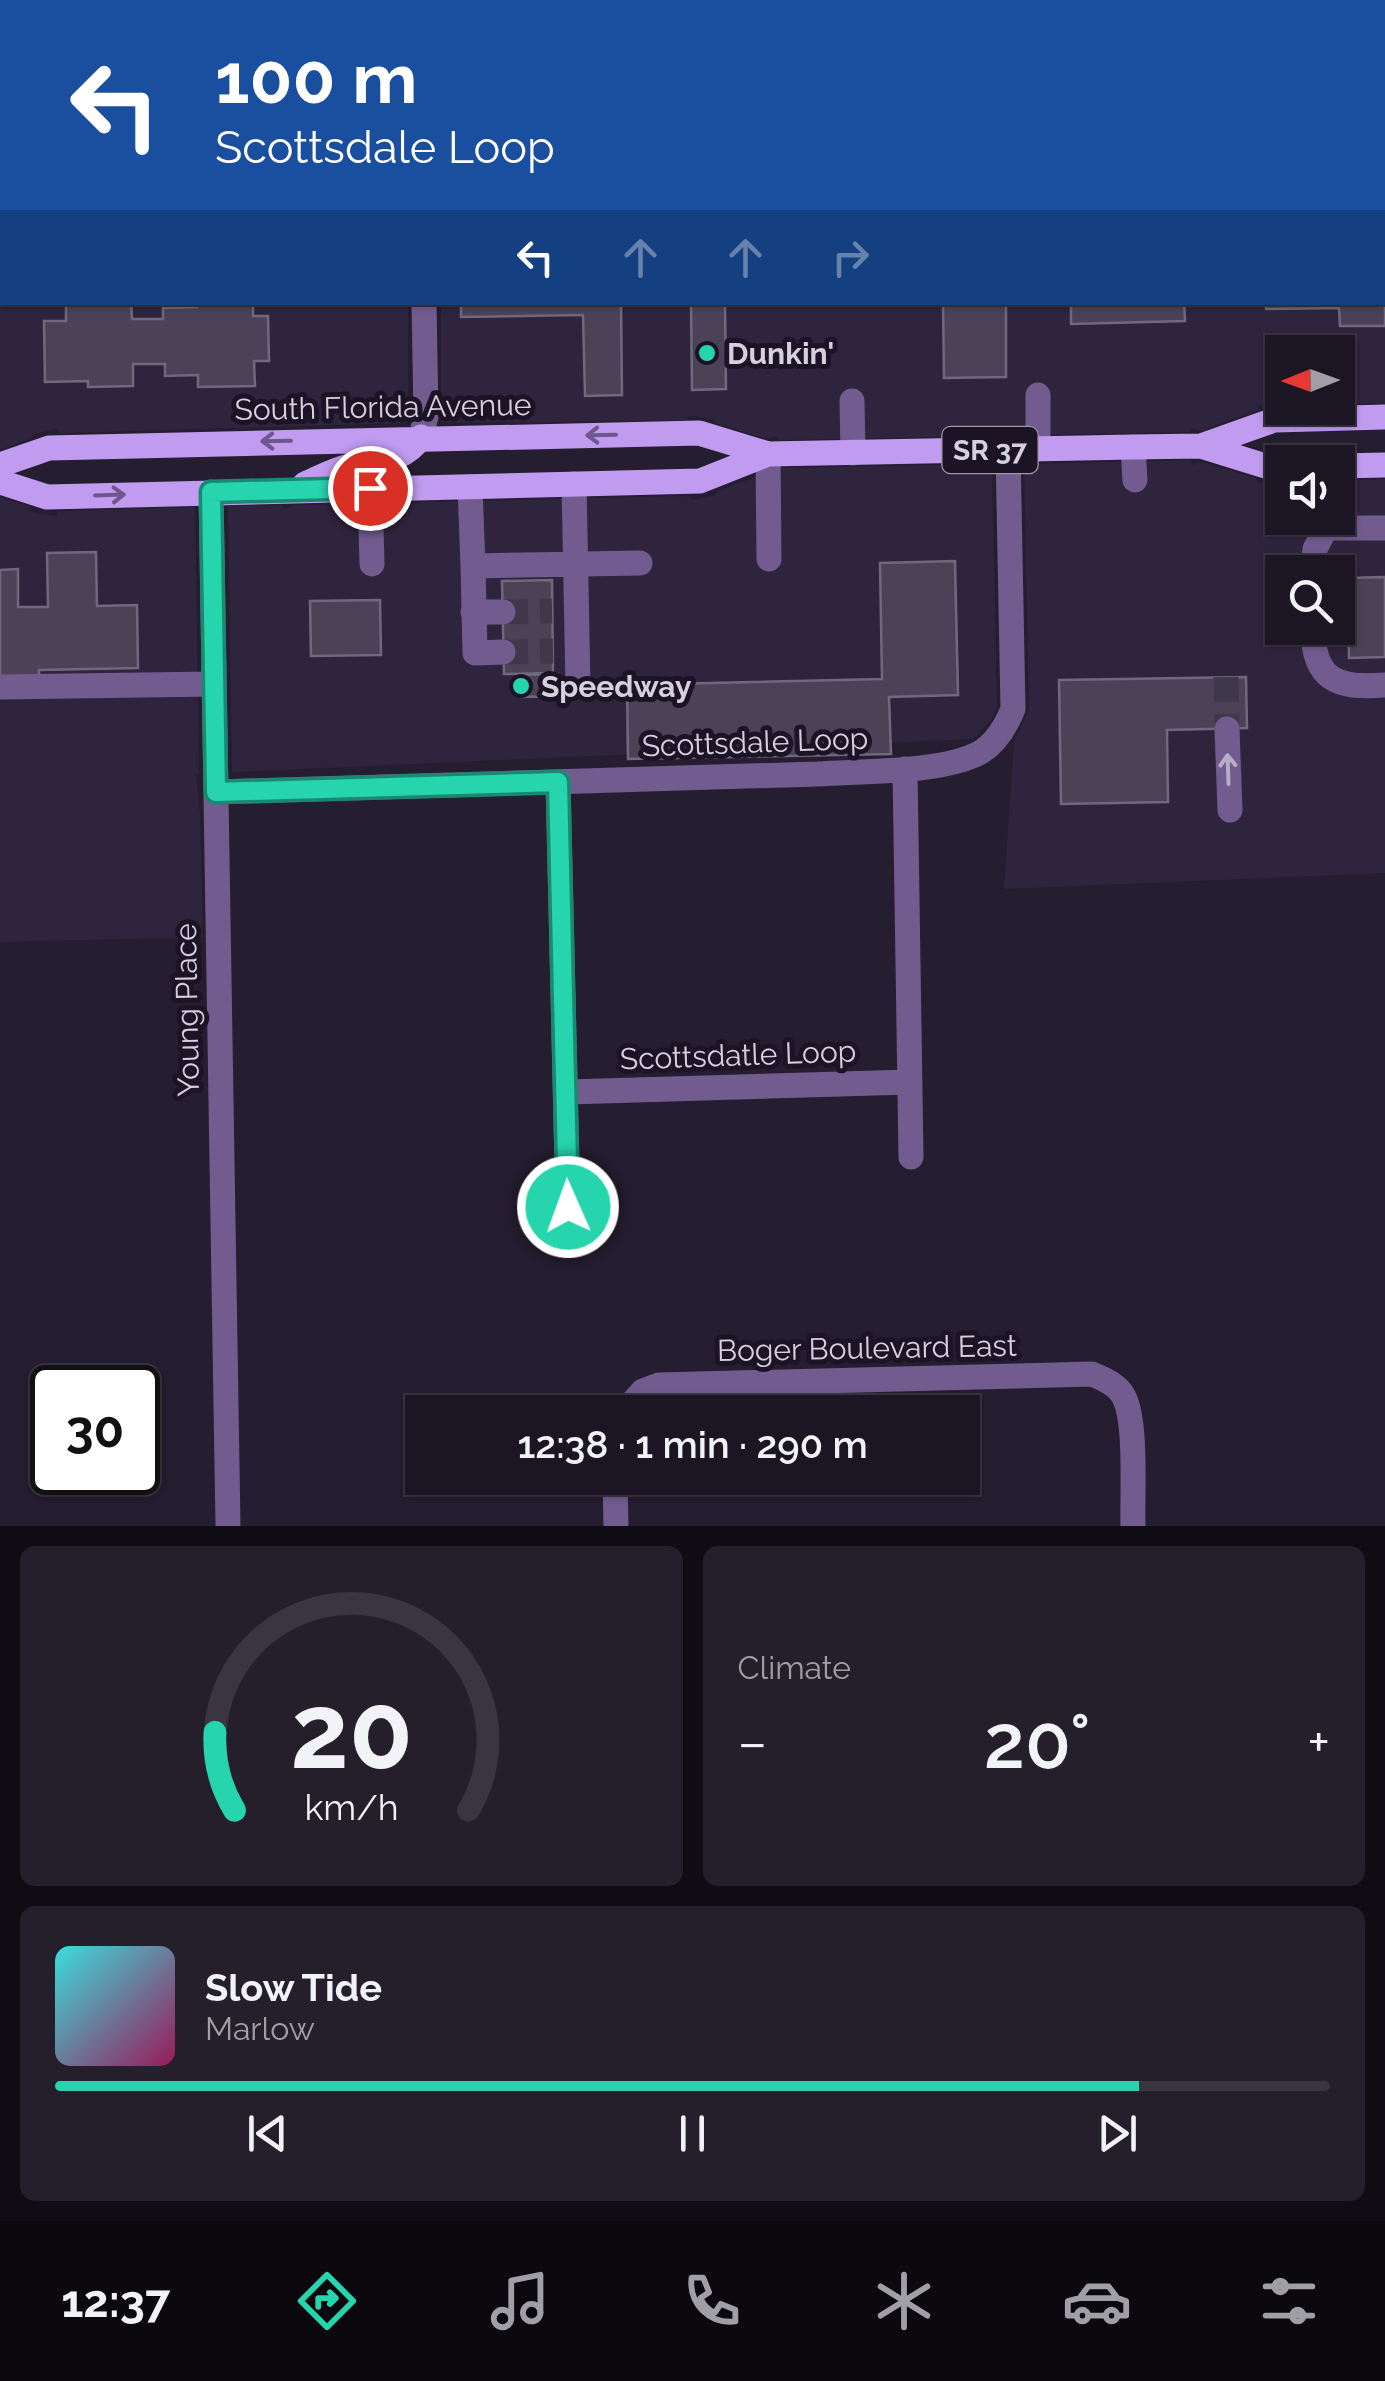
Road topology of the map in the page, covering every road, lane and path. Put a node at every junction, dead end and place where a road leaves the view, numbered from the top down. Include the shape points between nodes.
1 (424, 305) edge
2 (1038, 395) dead end
3 (852, 401) dead end
4 (1355, 415) edge
5 (1385, 417) edge
6 (1265, 423) edge
7 (422, 438) junction
8 (1202, 446) junction
9 (1134, 448) junction
10 (1038, 449) junction
11 (1008, 450) junction
12 (853, 453) junction
13 (768, 454) junction
14 (0, 465) edge
15 (1385, 465) edge
16 (1265, 466) edge
17 (1355, 466) edge
18 (1135, 480) dead end
19 (0, 482) edge
20 (574, 484) junction
21 (470, 487) junction
22 (370, 488) junction
23 (291, 490) junction
24 (211, 492) junction
25 (1355, 525) edge
26 (1385, 528) edge
27 (769, 559) dead end
28 (640, 563) dead end
29 (372, 564) dead end
30 (576, 564) junction
31 (472, 566) junction
32 (474, 612) junction
33 (503, 612) tunnel mouth
34 (1313, 645) edge
35 (504, 652) tunnel mouth
36 (213, 684) junction
37 (1385, 685) edge
38 (578, 686) dead end
39 (0, 687) edge
40 (1227, 729) tunnel mouth
41 (905, 769) junction
42 (558, 782) junction
43 (216, 792) junction
44 (1230, 810) dead end
45 (910, 1082) junction
46 (568, 1092) junction
47 (911, 1157) dead end
48 (568, 1207) dead end
49 (644, 1395) edge
50 (615, 1495) edge
51 (228, 1526) edge
52 (616, 1526) edge
53 (1133, 1526) edge

1 - 7 street
2 - 10 street
3 - 12 street
4 - 5 main road, South Florida Avenue / SR 37
6 - 8 main road, South Florida Avenue / SR 37
13 -> 7 main road, South Florida Avenue / SR 37 via 699,434
7 -> 14 main road, South Florida Avenue / SR 37 via 49,448
7 - 23 main road via 394,460 348,466
8 - 9 main road, South Florida Avenue / SR 37
8 - 16 main road, South Florida Avenue / SR 37
9 - 10 main road, South Florida Avenue / SR 37
9 - 18 street
10 - 11 main road, South Florida Avenue / SR 37
11 - 12 main road, South Florida Avenue / SR 37
11 - 41 street, Scottsdale Loop via 1013,709 1006,727 982,751
12 - 13 main road, South Florida Avenue / SR 37
13 - 20 main road, South Florida Avenue / SR 37 via 700,482
13 - 27 street
15 - 17 main road
19 -> 24 main road, South Florida Avenue / SR 37 via 47,497
20 - 21 main road, South Florida Avenue / SR 37
20 - 30 street
21 - 22 main road, South Florida Avenue / SR 37
21 - 31 street
22 - 23 main road, South Florida Avenue / SR 37
22 - 29 street
23 - 24 main road, South Florida Avenue / SR 37
24 - 36 street, Young Place
25 - 26 street
28 - 30 street
30 - 31 street
30 - 38 street via 564,610 565,651
31 - 32 street
32 - 33 street
32 - 35 street via 474,652
34 - 37 street via 1318,666 1336,683
36 - 39 street
36 - 43 street, Young Place
44 -> 40 street
41 - 42 street, Scottsdale Loop
41 - 45 street
42 - 43 street, Scottsdale Loop
42 - 46 street
43 - 51 street, Young Place
45 - 46 street, Scottsdatle Loop
45 - 47 street
46 - 48 street
49 - 53 street, Boger Boulevard East via 659,1385 1078,1372 1108,1381 1130,1414
50 - 52 street

